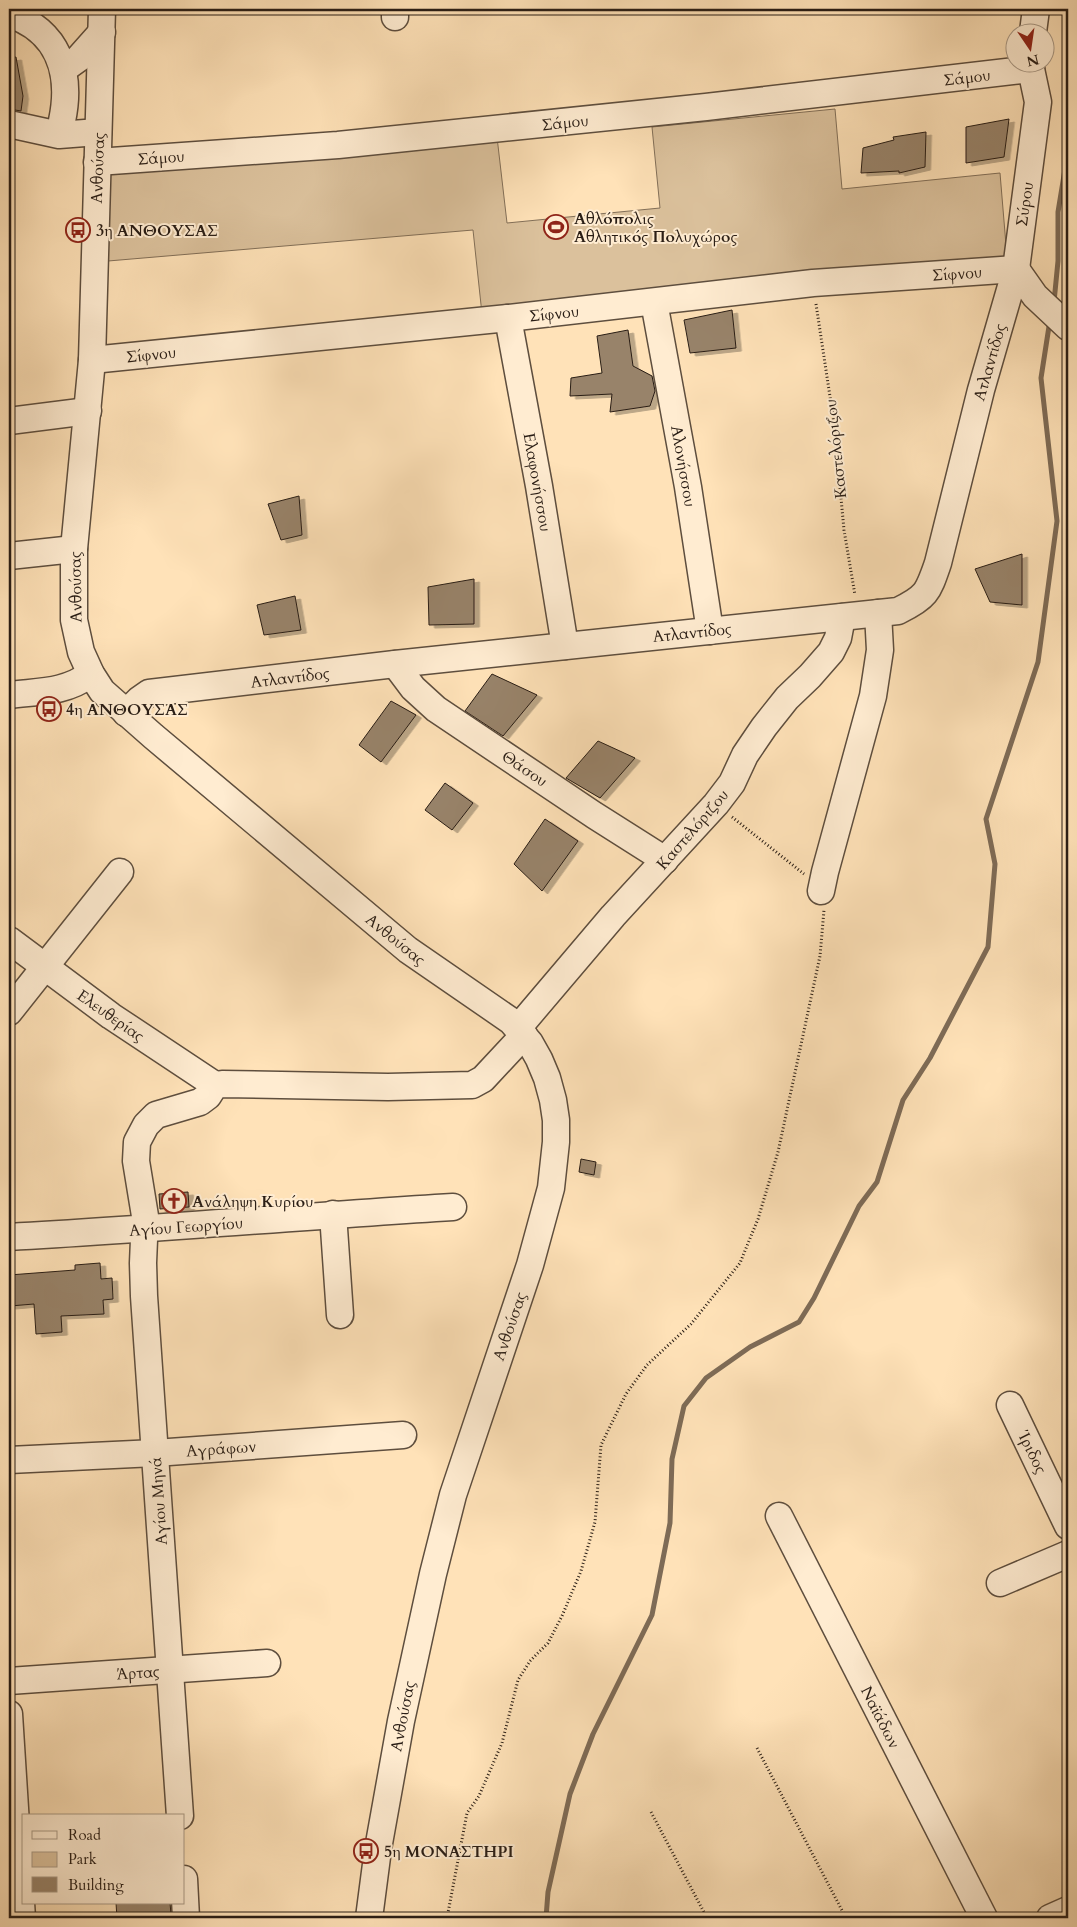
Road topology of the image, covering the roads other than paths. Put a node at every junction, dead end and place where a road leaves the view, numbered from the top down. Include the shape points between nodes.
1 (1036, 9) edge
2 (9, 14) edge
3 (102, 15) edge
4 (1034, 22) edge
5 (1004, 69) edge
6 (1032, 72) edge
7 (65, 81) junction
8 (62, 121) dead end
9 (99, 123) junction
10 (9, 124) edge
11 (97, 162) junction
12 (1016, 269) junction
13 (654, 302) junction
14 (508, 318) junction
15 (1068, 327) edge
16 (92, 360) junction
17 (88, 410) junction
18 (9, 420) edge
19 (74, 549) junction
20 (9, 556) edge
21 (860, 615) junction
22 (710, 631) junction
23 (565, 646) junction
24 (395, 664) junction
25 (91, 674) junction
26 (9, 695) edge
27 (126, 713) junction
28 (665, 860) junction
29 (120, 872) dead end
30 (821, 891) road end
31 (9, 940) edge
32 (45, 967) junction
33 (9, 1012) edge
34 (521, 1032) junction
35 (216, 1085) junction
36 (453, 1208) dead end
37 (333, 1214) junction
38 (146, 1230) junction
39 (9, 1237) edge
40 (340, 1315) dead end
41 (1010, 1405) dead end
42 (403, 1435) dead end
43 (155, 1453) junction
44 (9, 1460) edge
45 (779, 1516) dead end
46 (1068, 1526) edge
47 (1068, 1554) edge
48 (1000, 1583) dead end
49 (267, 1663) dead end
50 (170, 1670) junction
51 (9, 1681) edge
52 (9, 1714) edge
53 (180, 1814) edge
54 (185, 1898) edge
55 (1068, 1910) edge
56 (22, 1918) edge
57 (186, 1918) edge
58 (369, 1918) edge
59 (984, 1918) edge
60 (1050, 1918) edge

1 - 4 street
2 - 7 street via 28,22 53,46
3 - 7 street
3 - 9 street, Ανθούσας
5 - 11 street, Σάμου via 696,108 338,145
6 - 12 street, Σύρου via 1038,102
7 - 8 street
7 - 9 street
9 - 10 street via 59,135
9 - 11 street, Ανθούσας
11 - 16 street, Ανθούσας
12 - 13 street, Σίφνου via 813,283
12 - 15 street via 1035,296
12 - 21 street, Ατλαντίδος via 930,586 918,601 898,611
13 - 14 street, Σίφνου
13 - 22 street, Αλονήσσου
14 - 16 street, Σίφνου
14 - 23 street, Ελαφονήσσου via 540,486
16 - 17 street, Ανθούσας
17 - 18 street
17 - 19 street, Ανθούσας
19 - 20 street
19 - 25 street, Ανθούσας via 74,620 81,652
21 - 22 street, Ατλαντίδος
21 - 28 street, Καστελόριζου via 810,676 787,698 745,755 732,783
21 - 30 street via 880,650 873,696
22 - 23 street, Ατλαντίδος
23 - 24 street, Ατλαντίδος
24 - 27 street, Ατλαντίδος via 149,693
24 - 28 street, Θάσου via 413,688 436,709
25 - 26 street via 65,689
25 - 27 street, Ανθούσας via 102,691
27 - 34 street, Ανθούσας via 396,941 501,1013
28 - 34 street, Καστελόριζου via 613,916
29 - 32 street
31 - 32 street, Ελευθερίας
32 - 33 street
32 - 35 street, Ελευθερίας via 132,1031
34 - 35 street, Καστελόριζου via 483,1079 472,1085
34 - 58 street, Ανθούσας via 539,1059 553,1100 556,1142 551,1188 524,1281 453,1495 433,1574 399,1730
35 - 38 street, Αγίου Μηνά via 200,1102 162,1112 146,1125 136,1147
36 - 37 street, Αγίου Γεωργίου
37 - 38 street, Αγίου Γεωργίου
37 - 40 street
38 - 39 street, Αγίου Γεωργίου
38 - 43 street, Αγίου Μηνά via 143,1274
41 - 46 street, Ίριδος
42 - 43 street, Αγράφων
43 - 44 street, Αγράφων
43 - 50 street, Αγίου Μηνά
45 - 59 street, Ναϊάδων
47 - 48 street
49 - 50 street, Άρτας
50 - 51 street, Άρτας
50 - 53 street, Αγίου Μηνά
52 - 56 street
54 - 57 street
55 - 60 street

